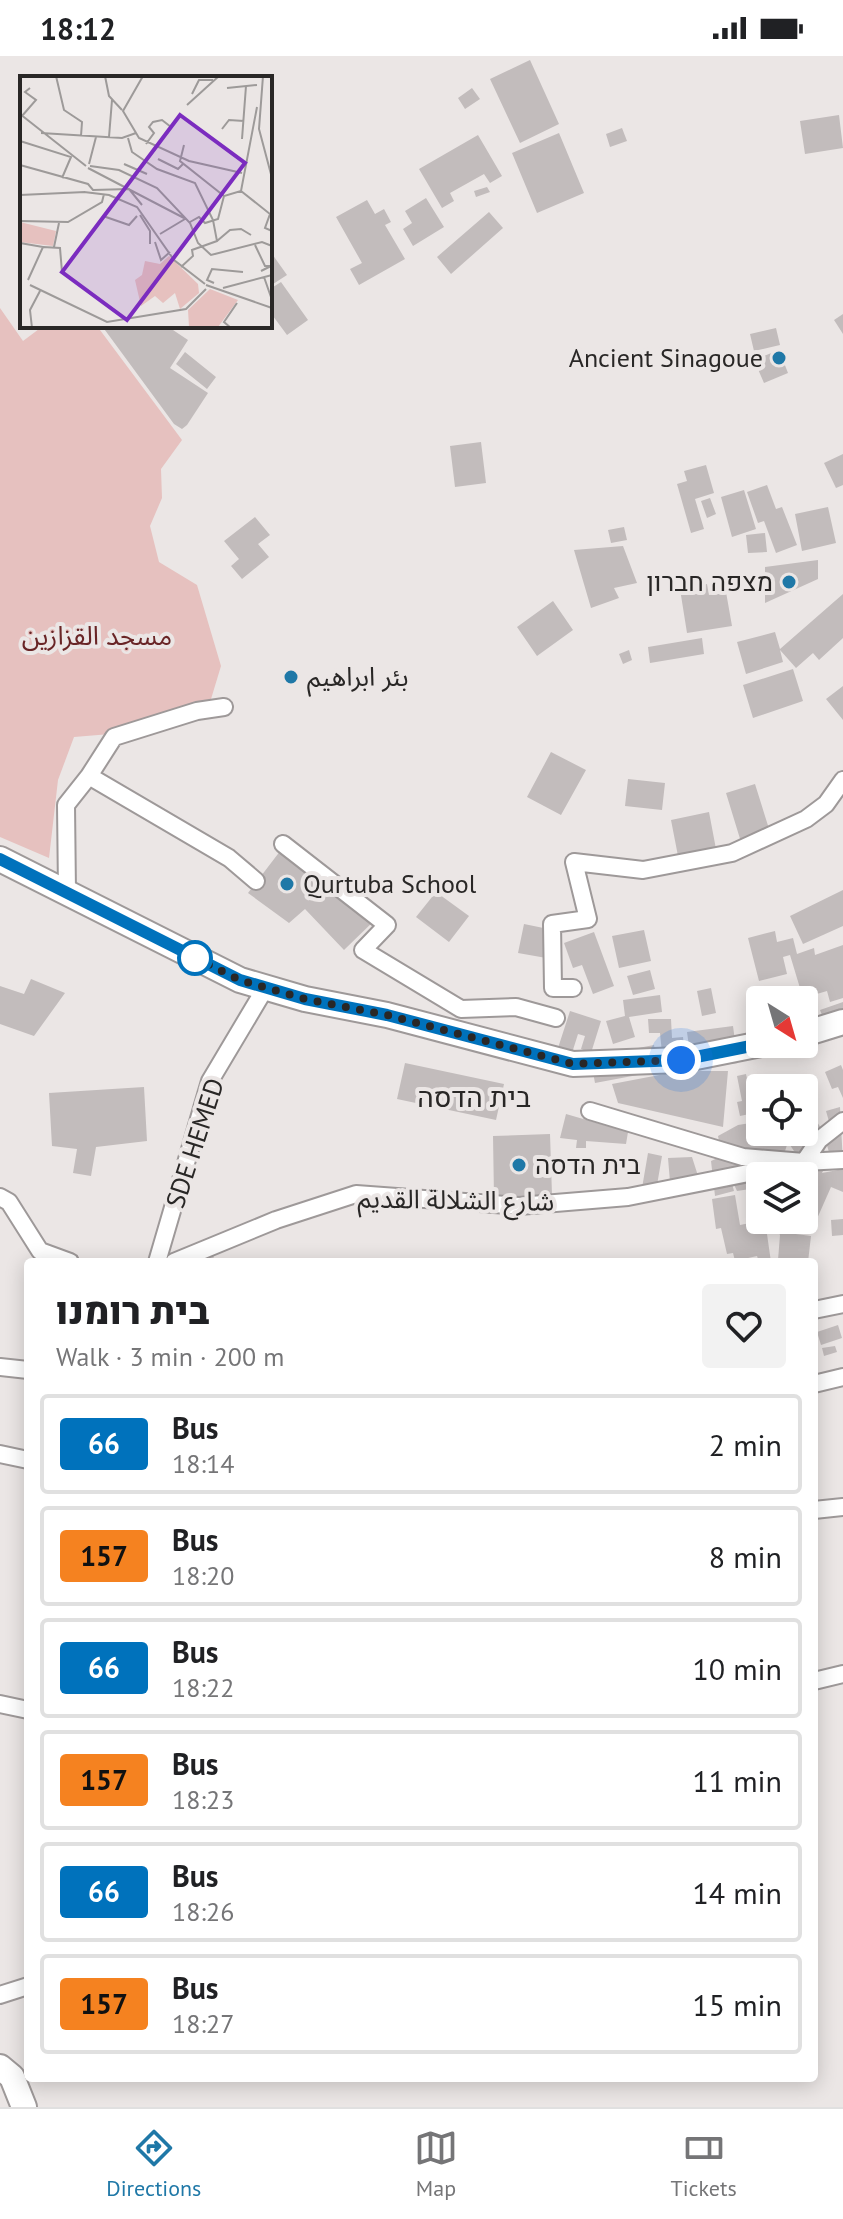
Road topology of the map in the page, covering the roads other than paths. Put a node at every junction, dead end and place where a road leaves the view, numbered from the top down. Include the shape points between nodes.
1 (224, 707) dead end
2 (89, 776) junction
3 (843, 780) edge
4 (283, 844) dead end
5 (0, 859) edge
6 (256, 881) dead end
7 (67, 892) junction
8 (266, 987) junction
9 (573, 988) dead end
10 (556, 1018) dead end
11 (843, 1022) edge
12 (818, 1030) edge
13 (746, 1047) edge
14 (590, 1111) dead end
15 (843, 1121) edge
16 (843, 1160) edge
17 (804, 1162) junction
18 (746, 1174) edge
19 (0, 1197) edge
20 (59, 1258) edge
21 (158, 1258) edge
22 (184, 1258) edge
23 (843, 1304) edge
24 (818, 1309) edge
25 (0, 1367) edge
26 (24, 1370) edge
27 (843, 1377) edge
28 (818, 1383) edge
29 (0, 1454) edge
30 (24, 1459) edge
31 (843, 1507) edge
32 (818, 1510) edge
33 (843, 1674) edge
34 (818, 1680) edge
35 (0, 1704) edge
36 (24, 1709) edge
37 (24, 1987) edge
38 (0, 1995) edge
39 (0, 2067) edge
40 (24, 2107) edge

1 - 2 street via 114,737
2 - 6 street via 229,858
2 - 7 street via 66,805
3 - 9 street via 826,804 806,819 732,853 643,870 574,862 588,919 552,924 553,988
4 - 10 street via 387,925 363,950 461,1009 516,1007
5 - 7 street
7 - 8 street via 240,980
8 - 13 street via 573,1064 681,1060
8 - 21 street, SDE HEMED via 210,1081
11 - 12 street
14 - 17 street via 743,1157
15 - 17 street via 819,1140
16 - 17 street, شارع الشلالة القديم
18 - 22 street, شارع الشلالة القديم via 628,1197 519,1206 356,1194
19 - 20 street via 9,1202 40,1251
23 - 24 street
25 - 26 street
27 - 28 street
29 - 30 street
31 - 32 street
33 - 34 street
35 - 36 street
37 - 38 street
39 - 40 street via 12,2077

